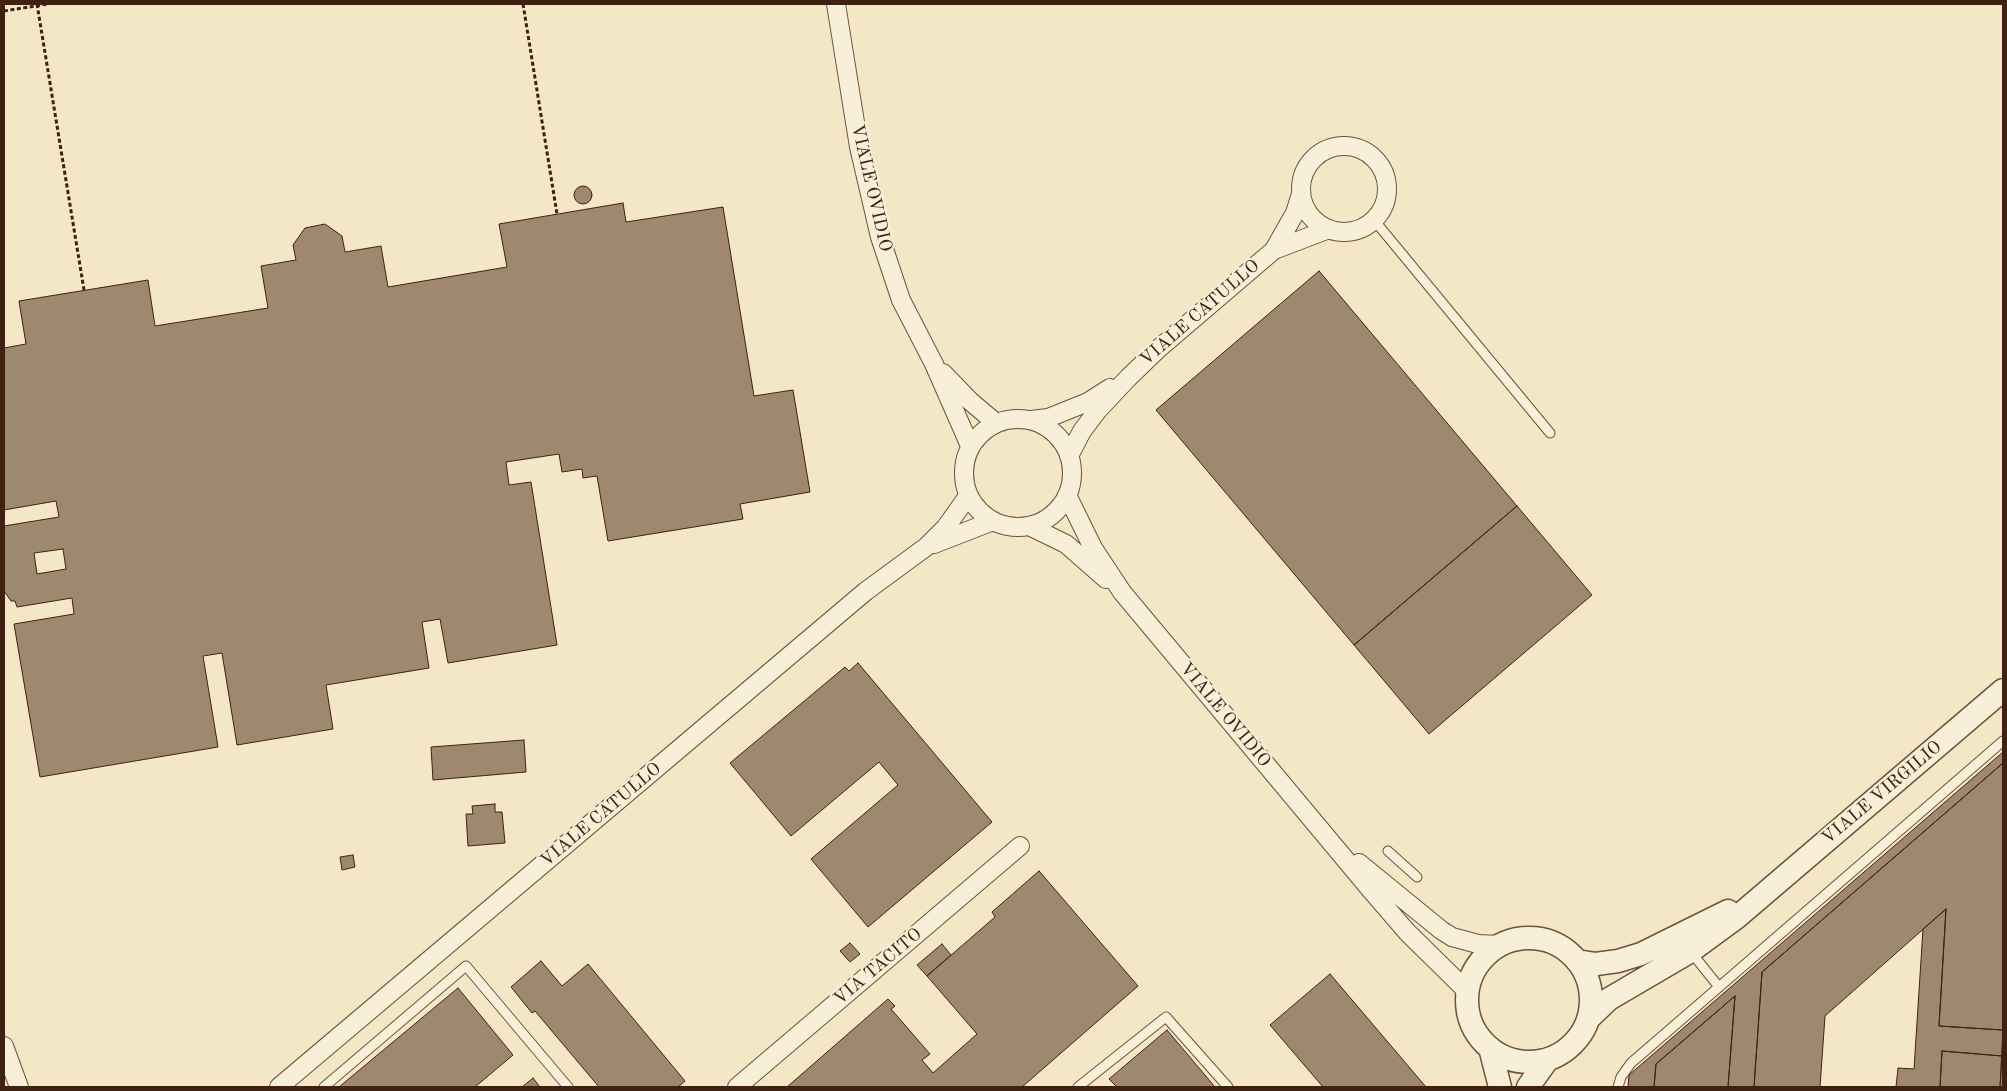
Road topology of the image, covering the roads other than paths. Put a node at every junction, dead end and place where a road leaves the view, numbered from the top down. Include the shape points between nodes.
1 (836, 4) edge
2 (1301, 194) junction
3 (1374, 220) junction
4 (1329, 230) junction
5 (1274, 250) junction
6 (934, 364) junction
7 (1128, 378) junction
8 (1030, 420) junction
9 (996, 423) junction
10 (1550, 433) dead end
11 (970, 446) junction
12 (1069, 456) junction
13 (1067, 495) junction
14 (968, 496) junction
15 (993, 521) junction
16 (1029, 526) junction
17 (926, 547) junction
18 (1122, 592) junction
19 (2003, 690) edge
20 (2003, 741) edge
21 (1328, 837) junction
22 (1020, 846) dead end
23 (1388, 851) dead end
24 (1417, 877) dead end
25 (1760, 895) junction
26 (1500, 945) junction
27 (1691, 952) junction
28 (1577, 961) junction
29 (1720, 987) junction
30 (1467, 992) junction
31 (1588, 1019) junction
32 (4, 1046) edge
33 (1490, 1048) junction
34 (1548, 1059) junction
35 (19, 1087) edge
36 (279, 1087) edge
37 (324, 1087) edge
38 (568, 1087) edge
39 (736, 1087) edge
40 (1078, 1087) edge
41 (1228, 1087) edge
42 (1500, 1087) edge
43 (1528, 1087) edge
44 (1618, 1087) edge

1 - 6 street, VIALE OVIDIO via 859,147 880,237 901,300
2 - 3 street, VIALE CATULLO via 1304,172 1317,155 1337,146 1359,148 1377,160 1387,180 1386,202
2 - 4 street via 1310,216
2 - 5 street, VIALE CATULLO via 1295,213
3 - 4 street, VIALE CATULLO via 1358,230
3 - 10 lane
4 - 5 street, VIALE CATULLO
5 - 7 street, VIALE CATULLO
6 - 9 street, VIALE OVIDIO
6 - 11 street, VIALE OVIDIO
7 - 8 street, VIALE CATULLO via 1088,402 1048,418
7 - 12 street, VIALE CATULLO via 1082,431
8 - 9 street via 1013,418
8 - 12 street via 1055,433
9 - 11 street via 981,432
11 - 14 street via 964,462
12 - 13 street via 1072,470
13 - 16 street via 1058,510
13 - 18 street, VIALE OVIDIO via 1093,548
14 - 15 street via 978,510
14 - 17 street, VIALE CATULLO via 946,528
15 - 16 street via 1010,527
15 - 17 street, VIALE CATULLO
16 - 18 street, VIALE OVIDIO via 1066,544
17 - 36 street, VIALE CATULLO via 866,591
18 - 21 street, VIALE OVIDIO
19 - 25 street, VIALE VIRGILIO
20 - 29 lane
21 - 26 street, VIALE OVIDIO via 1452,937 1478,944
21 - 30 street, VIALE OVIDIO via 1407,932
22 - 39 street, VIA TACITO
23 - 24 lane
25 - 27 street, VIALE VIRGILIO
25 - 28 street, VIALE VIRGILIO via 1641,954 1596,964
26 - 28 street via 1520,938 1540,939 1567,950
26 - 30 street via 1478,964
27 - 29 lane
27 - 31 street, VIALE VIRGILIO via 1619,992
28 - 31 street via 1590,989
29 - 44 lane via 1631,1063 1620,1077
30 - 33 street via 1471,1023
31 - 34 street via 1573,1044
32 - 35 street
33 - 34 street via 1518,1061
33 - 42 street
34 - 43 street
37 - 38 lane via 466,966
40 - 41 lane via 1166,1017

